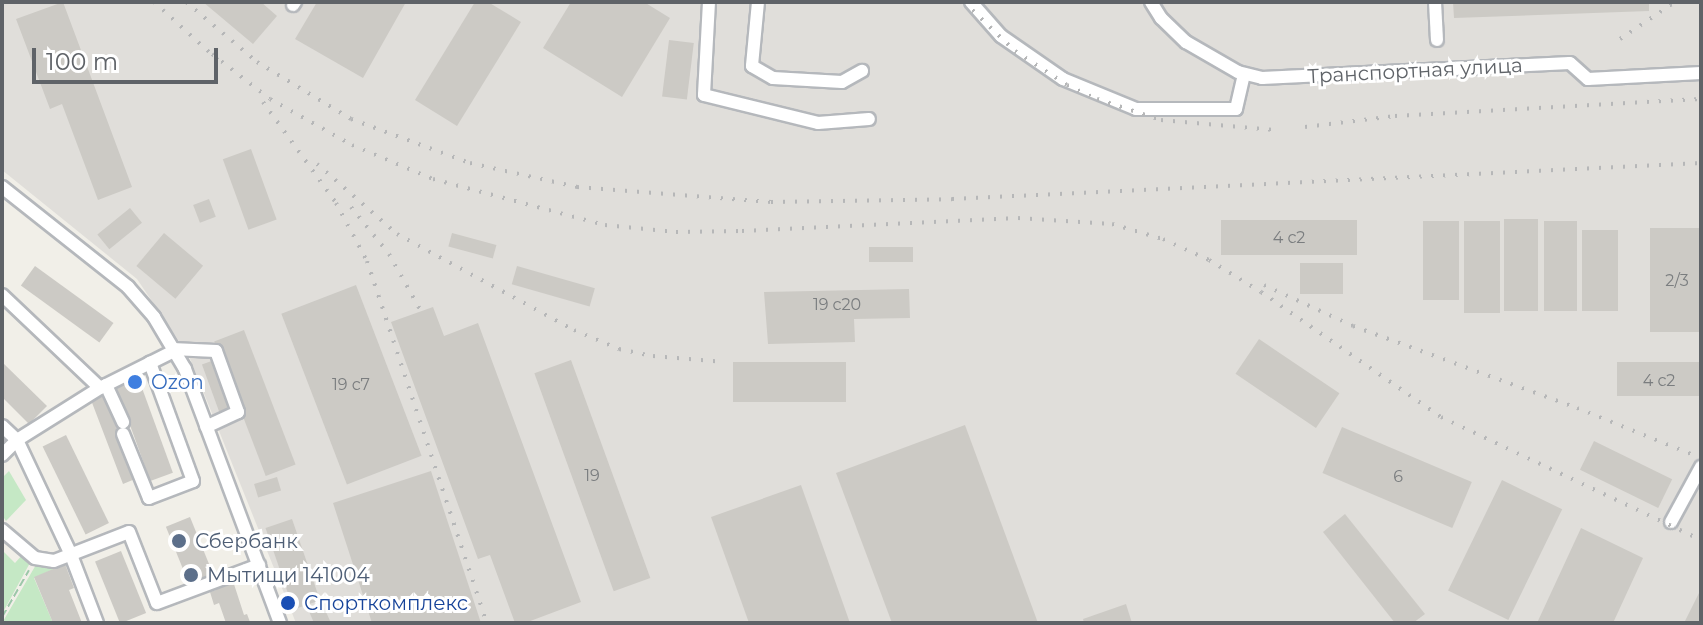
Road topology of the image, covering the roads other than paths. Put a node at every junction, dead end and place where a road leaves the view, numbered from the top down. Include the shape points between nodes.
1 (709, 2) edge
2 (758, 2) edge
3 (971, 2) edge
4 (1151, 2) edge
5 (1435, 2) edge
6 (1437, 40) dead end
7 (862, 71) dead end
8 (1701, 73) edge
9 (1244, 74) junction
10 (869, 119) dead end
11 (2, 187) edge
12 (2, 295) edge
13 (173, 350) junction
14 (150, 363) junction
15 (103, 386) junction
16 (2, 426) edge
17 (206, 427) junction
18 (17, 440) junction
19 (2, 455) edge
20 (1701, 467) edge
21 (1671, 522) dead end
22 (2, 530) edge
23 (71, 555) junction
24 (259, 565) junction
25 (97, 623) edge
26 (280, 623) edge

1 - 10 street via 704,95 818,123
2 - 7 street via 752,66 773,78 842,82
3 - 9 street via 1001,36 1063,79 1136,109 1236,109
4 - 9 street, Транспортная улица via 1186,42
5 - 6 street
8 - 9 street, Транспортная улица via 1588,79 1570,63 1279,78
11 - 13 street via 128,287
12 - 15 street
13 - 14 street
13 - 17 street
13 - 17 street via 216,351 238,412
14 - 15 street
14 - 15 street via 193,481 149,498
15 - 18 street
16 - 18 street
17 - 24 street
18 - 19 street
18 - 23 street
20 - 21 street
22 - 23 street via 35,558 54,561
23 - 24 street via 129,532 157,603
23 - 25 street
24 - 26 street

